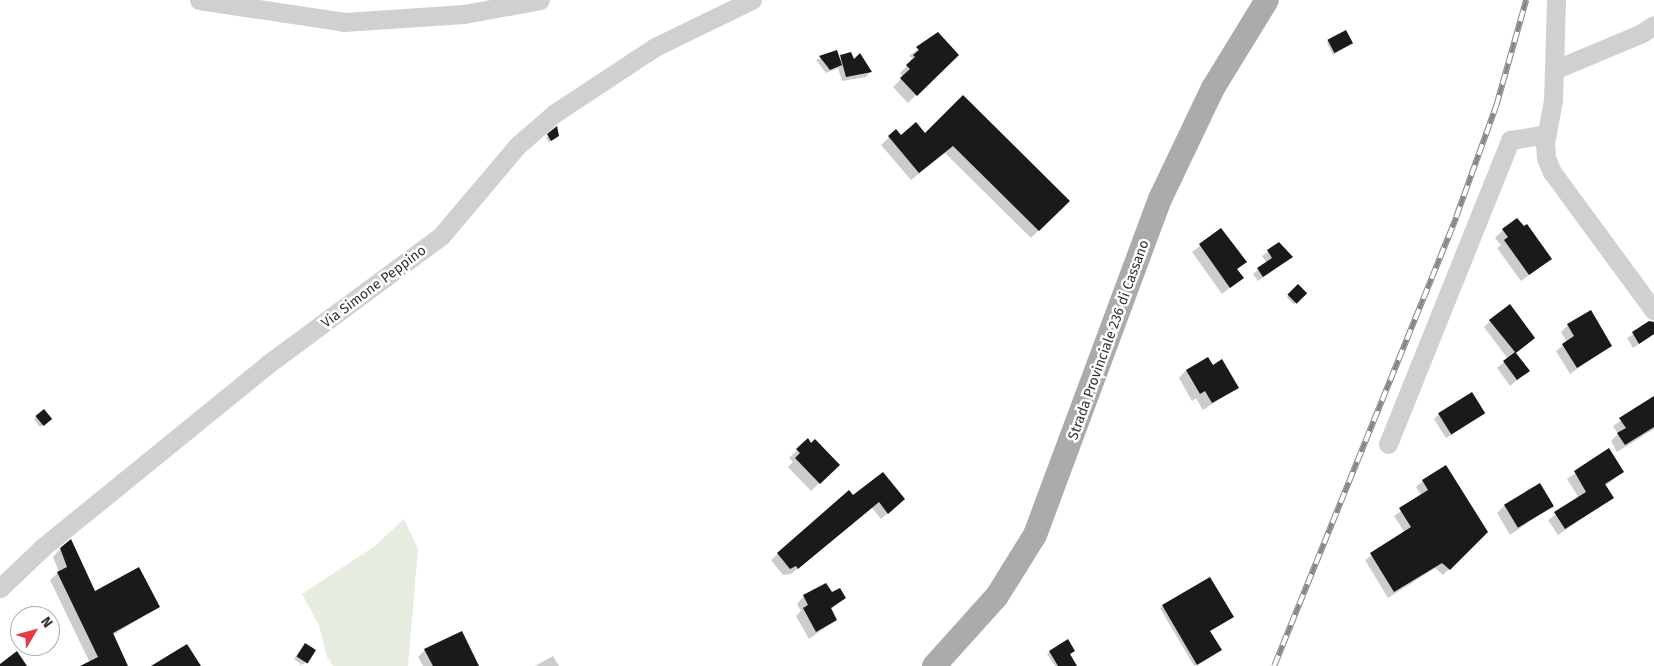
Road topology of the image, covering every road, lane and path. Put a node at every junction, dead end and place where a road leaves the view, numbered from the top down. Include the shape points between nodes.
1 (199, 0) edge
2 (540, 0) edge
3 (752, 0) edge
4 (1267, 0) edge
5 (1556, 0) edge
6 (718, 8) edge
7 (1654, 25) edge
8 (1554, 70) junction
9 (1548, 128) junction
10 (1654, 311) edge
11 (1388, 444) dead end
12 (0, 588) edge
13 (934, 666) edge

1 - 2 street via 344,22 464,14
3 - 6 street, Via Simone Peppino
4 - 13 main road, Strada Provinciale 236 di Cassano via 1213,88 1160,199 1035,536 998,596
5 - 8 street
6 - 12 street, Via Simone Peppino via 555,113 518,144 466,210 434,243 253,376 42,547
7 - 8 street
8 - 9 street
9 - 10 street via 1546,158 1552,172
9 - 11 street via 1510,140

